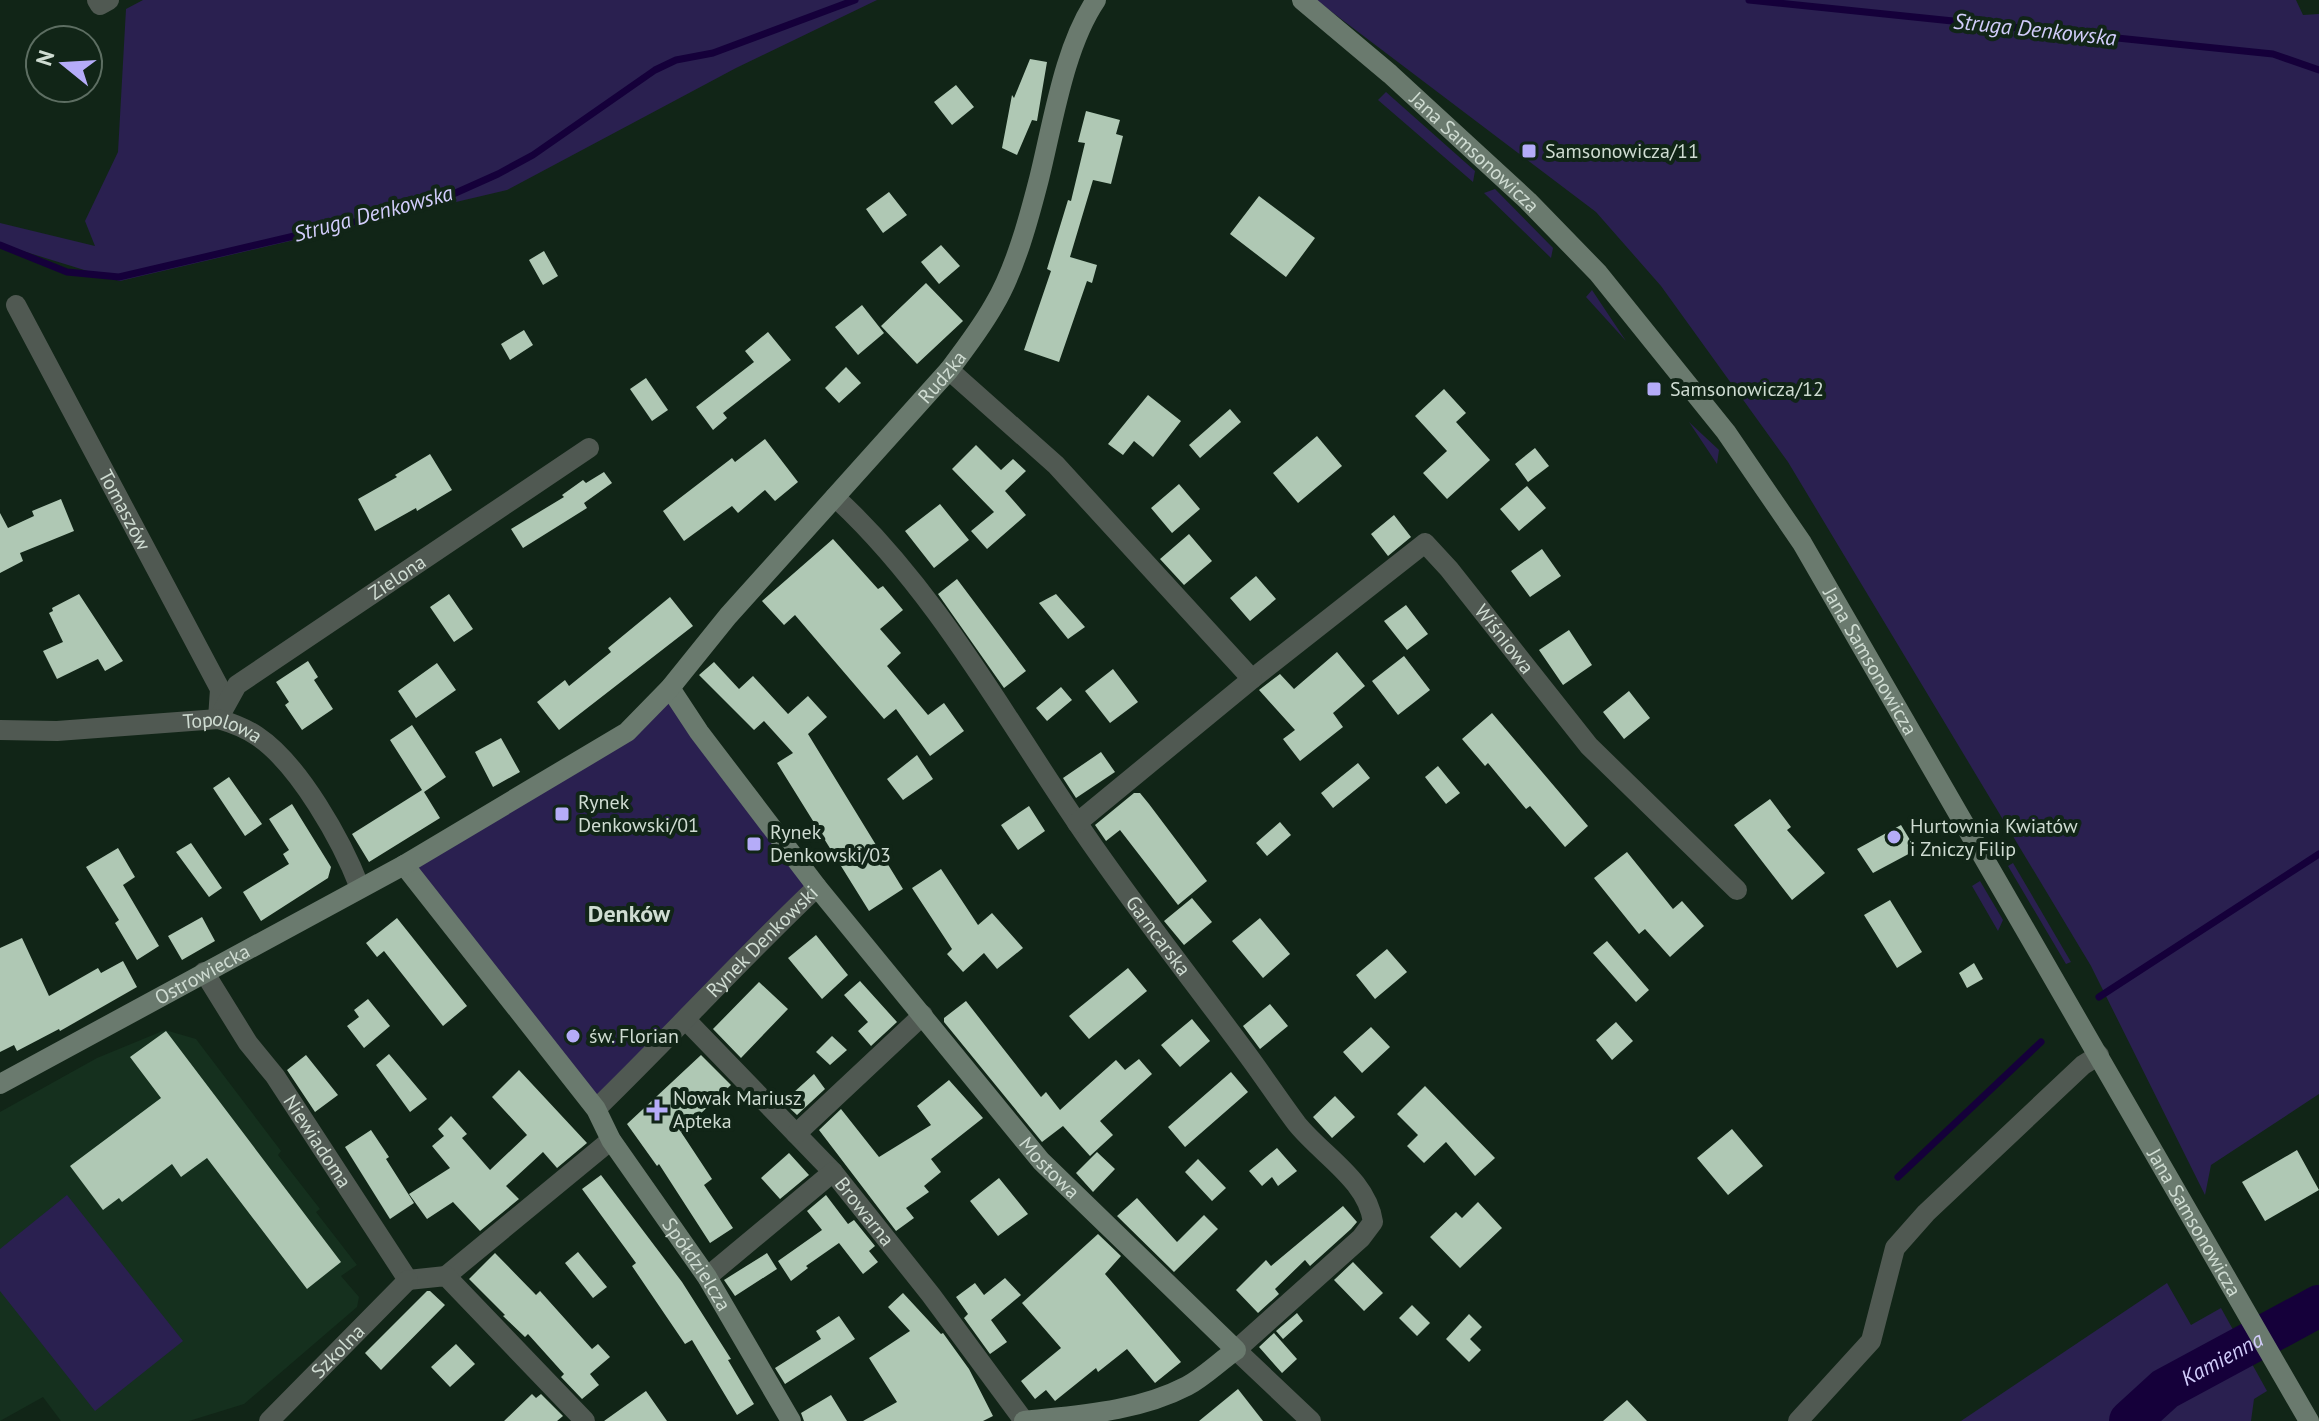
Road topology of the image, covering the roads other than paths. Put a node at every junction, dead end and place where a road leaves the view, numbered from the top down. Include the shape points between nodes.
1 (97, 0) edge
2 (109, 0) edge
3 (1096, 0) edge
4 (1302, 0) edge
5 (16, 305) dead end
6 (949, 370) junction
7 (589, 448) dead end
8 (835, 497) junction
9 (1252, 679) junction
10 (670, 688) junction
11 (218, 719) junction
12 (0, 730) edge
13 (1077, 823) junction
14 (404, 865) junction
15 (817, 887) junction
16 (360, 888) junction
17 (1737, 890) dead end
18 (204, 972) junction
19 (923, 1015) junction
20 (686, 1020) junction
21 (2099, 1055) junction
22 (0, 1084) edge
23 (596, 1109) junction
24 (796, 1134) junction
25 (611, 1140) junction
26 (833, 1172) junction
27 (446, 1276) junction
28 (707, 1277) junction
29 (408, 1280) junction
30 (1236, 1350) junction
31 (2305, 1414) edge
32 (269, 1421) edge
33 (585, 1421) edge
34 (791, 1421) edge
35 (1024, 1421) edge
36 (1311, 1421) edge
37 (1798, 1421) edge

1 - 2 street via 100,5
3 - 6 street, Rudzka via 1073,47 1018,247 996,302
4 - 21 street, Jana Samsonowicza via 1528,201 1598,273 1745,457 1802,543
5 - 11 street, Tomaszów via 220,689
6 - 8 street, Rudzka
6 - 9 street via 1056,465
7 - 11 street, Zielona via 237,685
8 - 10 street, Rudzka
8 - 13 street, Garncarska via 912,582
9 - 13 street, Wiśniowa
9 - 17 street, Wiśniowa via 1425,543 1589,746
10 - 14 street via 627,732
10 - 15 street, Rynek Denkowski
11 - 12 street, Topolowa
11 - 16 street, Topolowa via 260,738 285,762 318,806
13 - 30 street, Garncarska via 1298,1125 1371,1206 1373,1222 1361,1238
14 - 16 street, Ostrowiecka
14 - 23 street
15 - 19 street, Mostowa
15 - 20 street, Rynek Denkowski
16 - 18 street, Ostrowiecka
18 - 22 street, Ostrowiecka
18 - 29 street, Niewiadoma
19 - 24 street
19 - 30 street, Mostowa via 1041,1161
20 - 23 street, Rynek Denkowski
20 - 24 street, Browarna
21 - 31 street, Jana Samsonowicza
21 - 37 street via 1926,1213 1895,1248 1871,1341
23 - 25 street, Spółdzielcza
24 - 26 street, Browarna
25 - 27 street
25 - 28 street, Spółdzielcza
26 - 28 street
26 - 35 street, Browarna
27 - 29 street
27 - 33 street
28 - 34 street, Spółdzielcza
29 - 32 street, Szkolna
30 - 35 street, Browarna via 1187,1386 1135,1404
30 - 36 street, Mostowa

